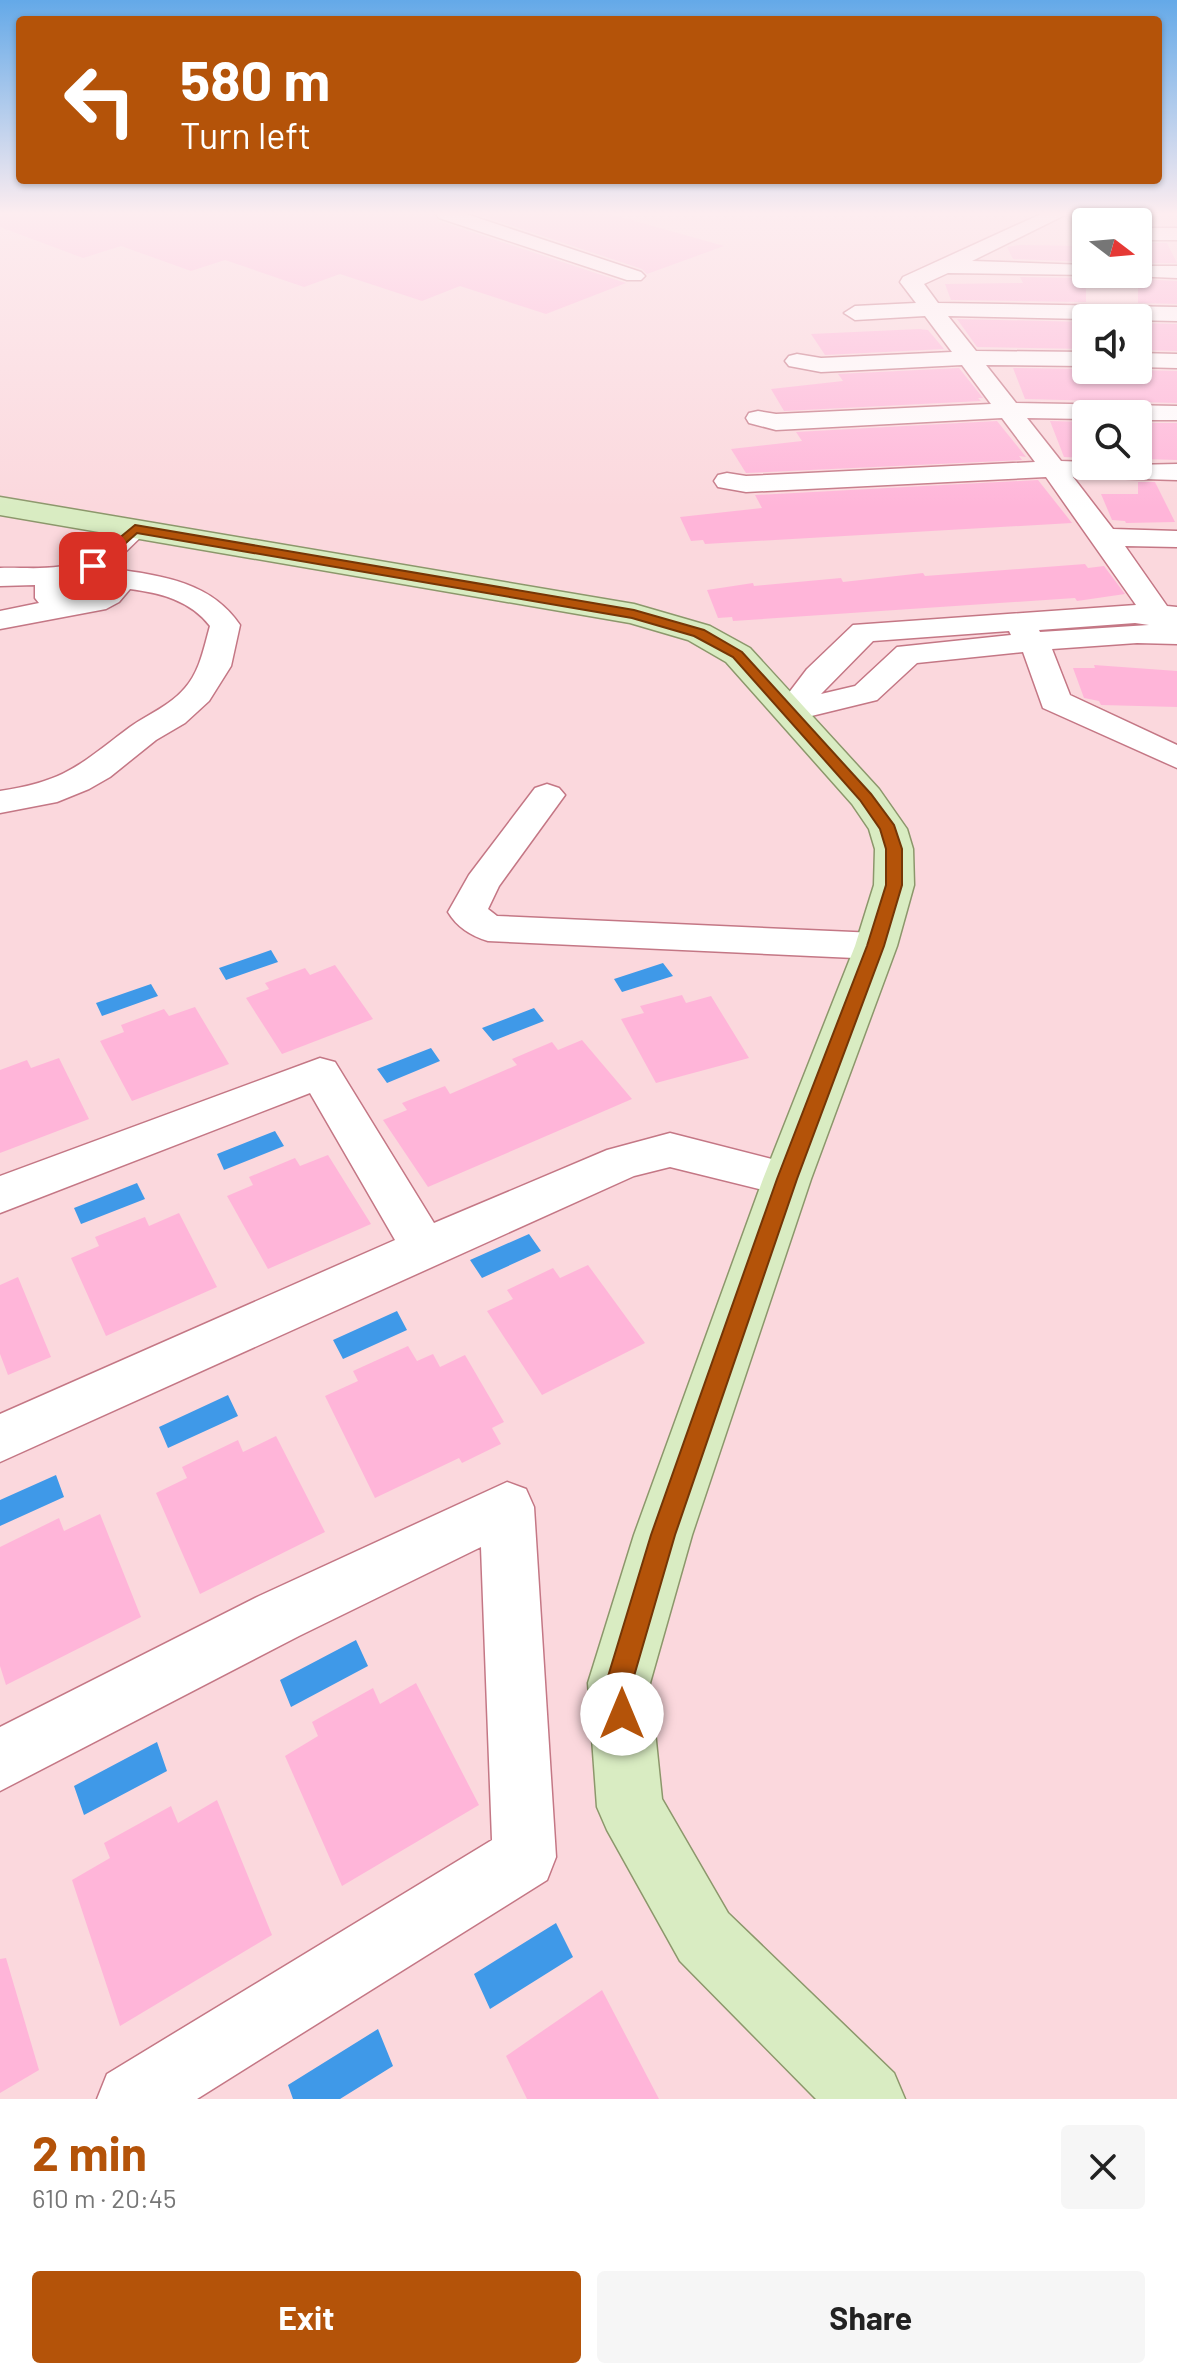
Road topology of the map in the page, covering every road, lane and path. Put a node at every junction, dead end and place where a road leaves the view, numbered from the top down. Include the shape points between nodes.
1 (875, 312) edge
2 (934, 312) edge
3 (1077, 312) edge
4 (855, 313) dead end
5 (1177, 314) edge
6 (969, 358) junction
7 (1072, 359) edge
8 (1152, 360) edge
9 (797, 361) dead end
10 (1177, 361) edge
11 (1009, 410) junction
12 (1177, 413) edge
13 (758, 418) dead end
14 (1053, 469) junction
15 (1177, 472) edge
16 (727, 481) dead end
17 (0, 506) edge
18 (135, 529) junction
19 (1105, 537) junction
20 (1177, 539) edge
21 (101, 571) junction
22 (0, 577) edge
23 (56, 591) junction
24 (0, 597) edge
25 (0, 620) edge
26 (1158, 625) edge
27 (1025, 633) junction
28 (791, 711) junction
29 (1177, 727) edge
30 (1127, 734) junction
31 (1177, 758) edge
32 (547, 795) dead end
33 (0, 802) edge
34 (876, 946) junction
35 (787, 1179) junction
36 (0, 1195) edge
37 (424, 1248) junction
38 (0, 1439) edge
39 (0, 1760) edge
40 (132, 2099) edge
41 (868, 2099) edge

1 - 4 street
2 - 6 street
3 - 5 street
6 - 7 street
6 - 9 street via 821,365
6 - 11 street
8 - 10 street
11 - 12 street
11 - 13 street via 776,422
11 - 14 street
14 - 15 street
14 - 16 street
14 - 19 street
17 - 18 main road
18 - 21 street
18 - 28 main road via 634,614 699,633 738,655
19 - 20 street
19 - 26 street
21 - 23 street via 115,590 107,598 79,607
21 - 33 street via 178,590 215,610 225,625 215,666 198,694 98,770 45,795
22 - 23 street
23 - 24 street
23 - 25 street via 40,613
26 - 27 street
27 - 28 street via 908,654 866,693
27 - 28 street via 864,632
27 - 30 street via 1041,656 1055,701
28 - 34 main road via 888,829 894,885
29 - 30 street via 1139,726
30 - 31 street
32 - 34 street via 467,912 488,928
34 - 35 main road
35 - 37 street via 670,1150 623,1162
35 - 41 main road via 663,1535 619,1683 630,1807 704,1937
36 - 37 street via 320,1073
37 - 38 street
39 - 40 street via 279,1616 507,1507 524,1857

